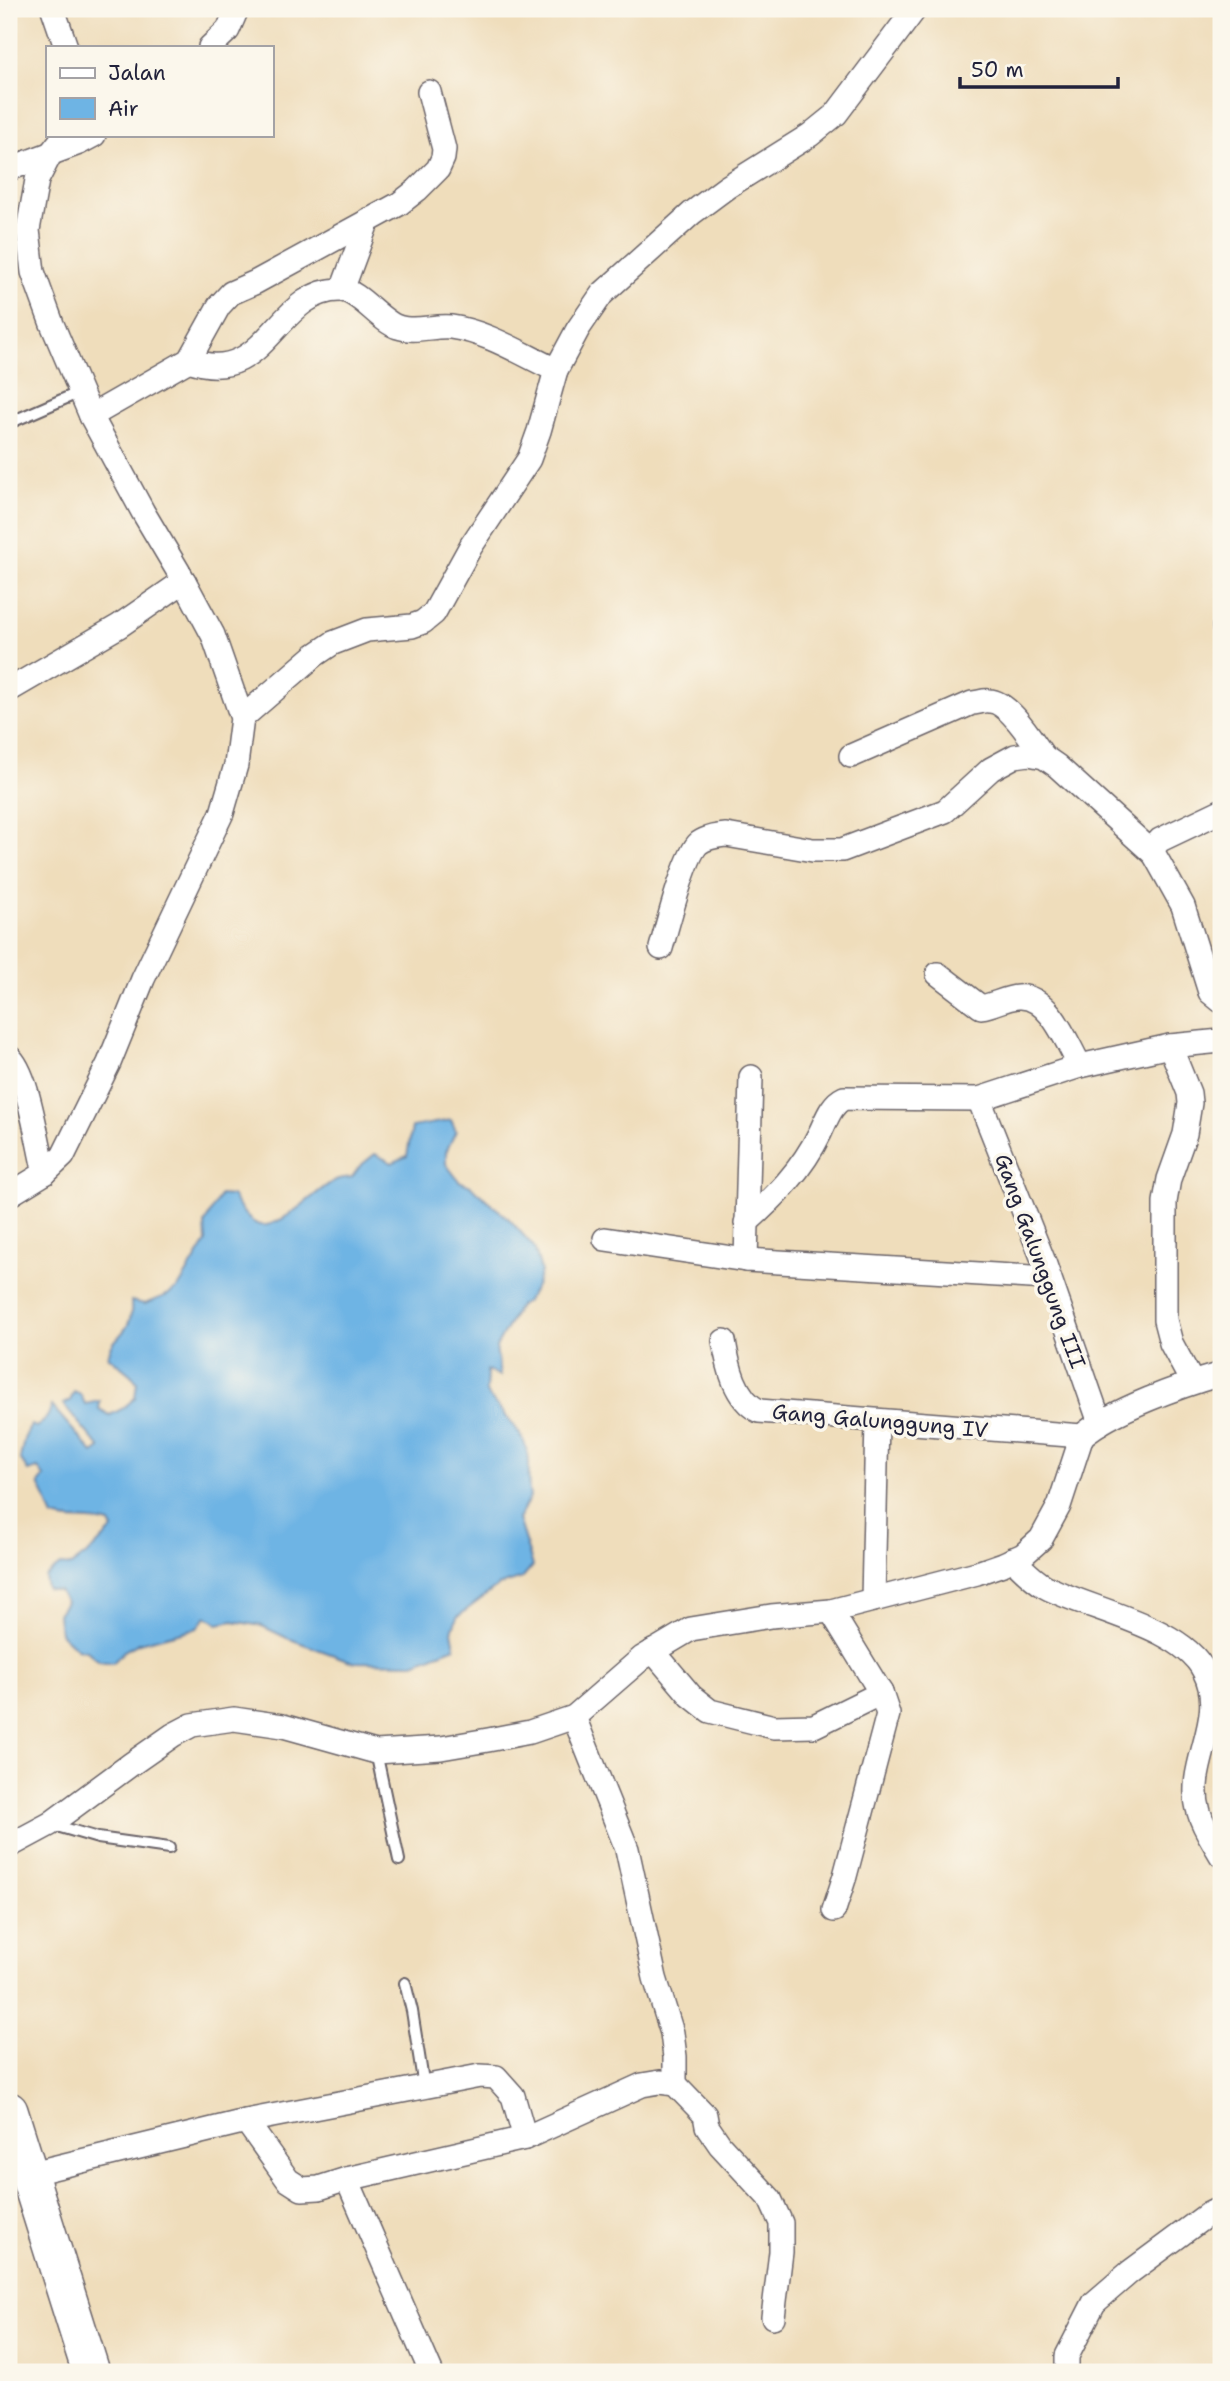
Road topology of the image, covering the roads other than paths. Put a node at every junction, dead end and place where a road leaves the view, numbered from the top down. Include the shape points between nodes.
1 (53, 9) edge
2 (237, 9) edge
3 (915, 9) edge
4 (66, 46) edge
5 (211, 46) edge
6 (429, 92) dead end
7 (91, 136) edge
8 (58, 144) edge
9 (9, 169) edge
10 (368, 220) junction
11 (342, 290) junction
12 (189, 360) junction
13 (556, 370) junction
14 (80, 392) junction
15 (91, 416) junction
16 (9, 423) edge
17 (184, 581) junction
18 (1218, 626) dead end
19 (1221, 647) edge
20 (9, 690) edge
21 (242, 718) junction
22 (851, 756) dead end
23 (1044, 757) junction
24 (1221, 811) edge
25 (1154, 854) junction
26 (661, 948) dead end
27 (937, 974) dead end
28 (1221, 1001) edge
29 (1221, 1013) edge
30 (1214, 1041) edge
31 (1170, 1046) junction
32 (9, 1057) edge
33 (1080, 1066) junction
34 (751, 1077) dead end
35 (979, 1100) junction
36 (45, 1173) junction
37 (9, 1195) edge
38 (746, 1223) junction
39 (605, 1239) dead end
40 (746, 1260) junction
41 (1048, 1278) junction
42 (724, 1341) dead end
43 (1221, 1374) edge
44 (1192, 1382) junction
45 (877, 1421) junction
46 (1091, 1430) junction
47 (1013, 1559) junction
48 (873, 1600) junction
49 (831, 1611) junction
50 (653, 1651) junction
51 (881, 1693) junction
52 (574, 1717) junction
53 (376, 1752) junction
54 (50, 1824) junction
55 (9, 1846) edge
56 (169, 1848) dead end
57 (1221, 1854) edge
58 (399, 1860) dead end
59 (834, 1910) dead end
60 (405, 1983) dead end
61 (675, 2084) junction
62 (424, 2087) junction
63 (9, 2111) edge
64 (246, 2121) junction
65 (525, 2138) junction
66 (18, 2179) edge
67 (347, 2179) junction
68 (1221, 2207) edge
69 (773, 2317) dead end
70 (68, 2372) edge
71 (91, 2372) edge
72 (431, 2372) edge
73 (1067, 2372) edge

1 - 4 street
2 - 5 street via 228,30
3 - 13 street via 836,114 692,213 602,294
6 - 10 street via 442,136 443,158 438,169 399,204
7 - 8 street via 79,143
8 - 9 street
8 - 14 street via 37,180 28,230 33,272
10 - 11 street
10 - 12 street via 227,296
11 - 12 street via 309,300 237,361 209,367
11 - 13 street via 395,326 452,327 489,338
12 - 15 street
13 - 21 street via 528,459 434,613 412,626 366,630 333,643
14 - 15 street
14 - 16 lane
15 - 17 street
17 - 20 street via 119,626
17 - 21 street via 214,635
18 - 19 lane
21 - 36 street via 236,765 222,813 143,979 109,1063 63,1156
22 - 23 street via 990,700 1012,714
23 - 25 street
23 - 26 street via 1015,756 991,769 944,811 842,850 813,850 726,835 705,840 693,850
24 - 25 street via 1160,840
25 - 28 street via 1183,906 1210,992
27 - 33 street via 981,1007 1016,997 1036,1000
29 - 30 street
30 - 31 street
31 - 33 street
31 - 44 street via 1190,1102 1165,1202 1165,1320 1171,1343
32 - 36 street via 25,1087
33 - 35 street
34 - 38 street
35 - 38 street via 849,1096 837,1101 791,1179
35 - 41 street, Gang Galunggung III
36 - 37 street
38 - 40 street
39 - 40 street
40 - 41 street
41 - 46 street, Gang Galunggung III
42 - 45 street, Gang Galunggung IV via 735,1382 750,1406 759,1411
43 - 44 street
44 - 46 street
45 - 46 street, Gang Galunggung IV
45 - 48 street
46 - 47 street via 1041,1539
47 - 48 street
47 - 57 street via 1045,1587 1122,1615 1169,1639 1204,1670 1213,1700 1200,1763 1198,1810
48 - 49 street
49 - 50 street via 691,1629
49 - 51 street
50 - 51 street via 710,1711 774,1727 814,1726
50 - 52 street
51 - 59 street via 888,1714
52 - 53 street via 488,1740
52 - 61 street via 627,1849 672,2033
53 - 54 street via 284,1726 234,1719 206,1721 173,1735
53 - 58 lane
54 - 55 street
54 - 56 lane via 98,1838
60 - 62 lane
61 - 65 street via 642,2085
61 - 69 street via 705,2115 704,2121 720,2146 770,2199 781,2223
62 - 64 street
62 - 65 street via 496,2077 513,2096
63 - 66 highway
64 - 66 street
64 - 67 street via 288,2179 302,2189
65 - 67 street
66 - 70 highway
66 - 71 highway
67 - 72 street
68 - 73 street via 1094,2303 1067,2356

